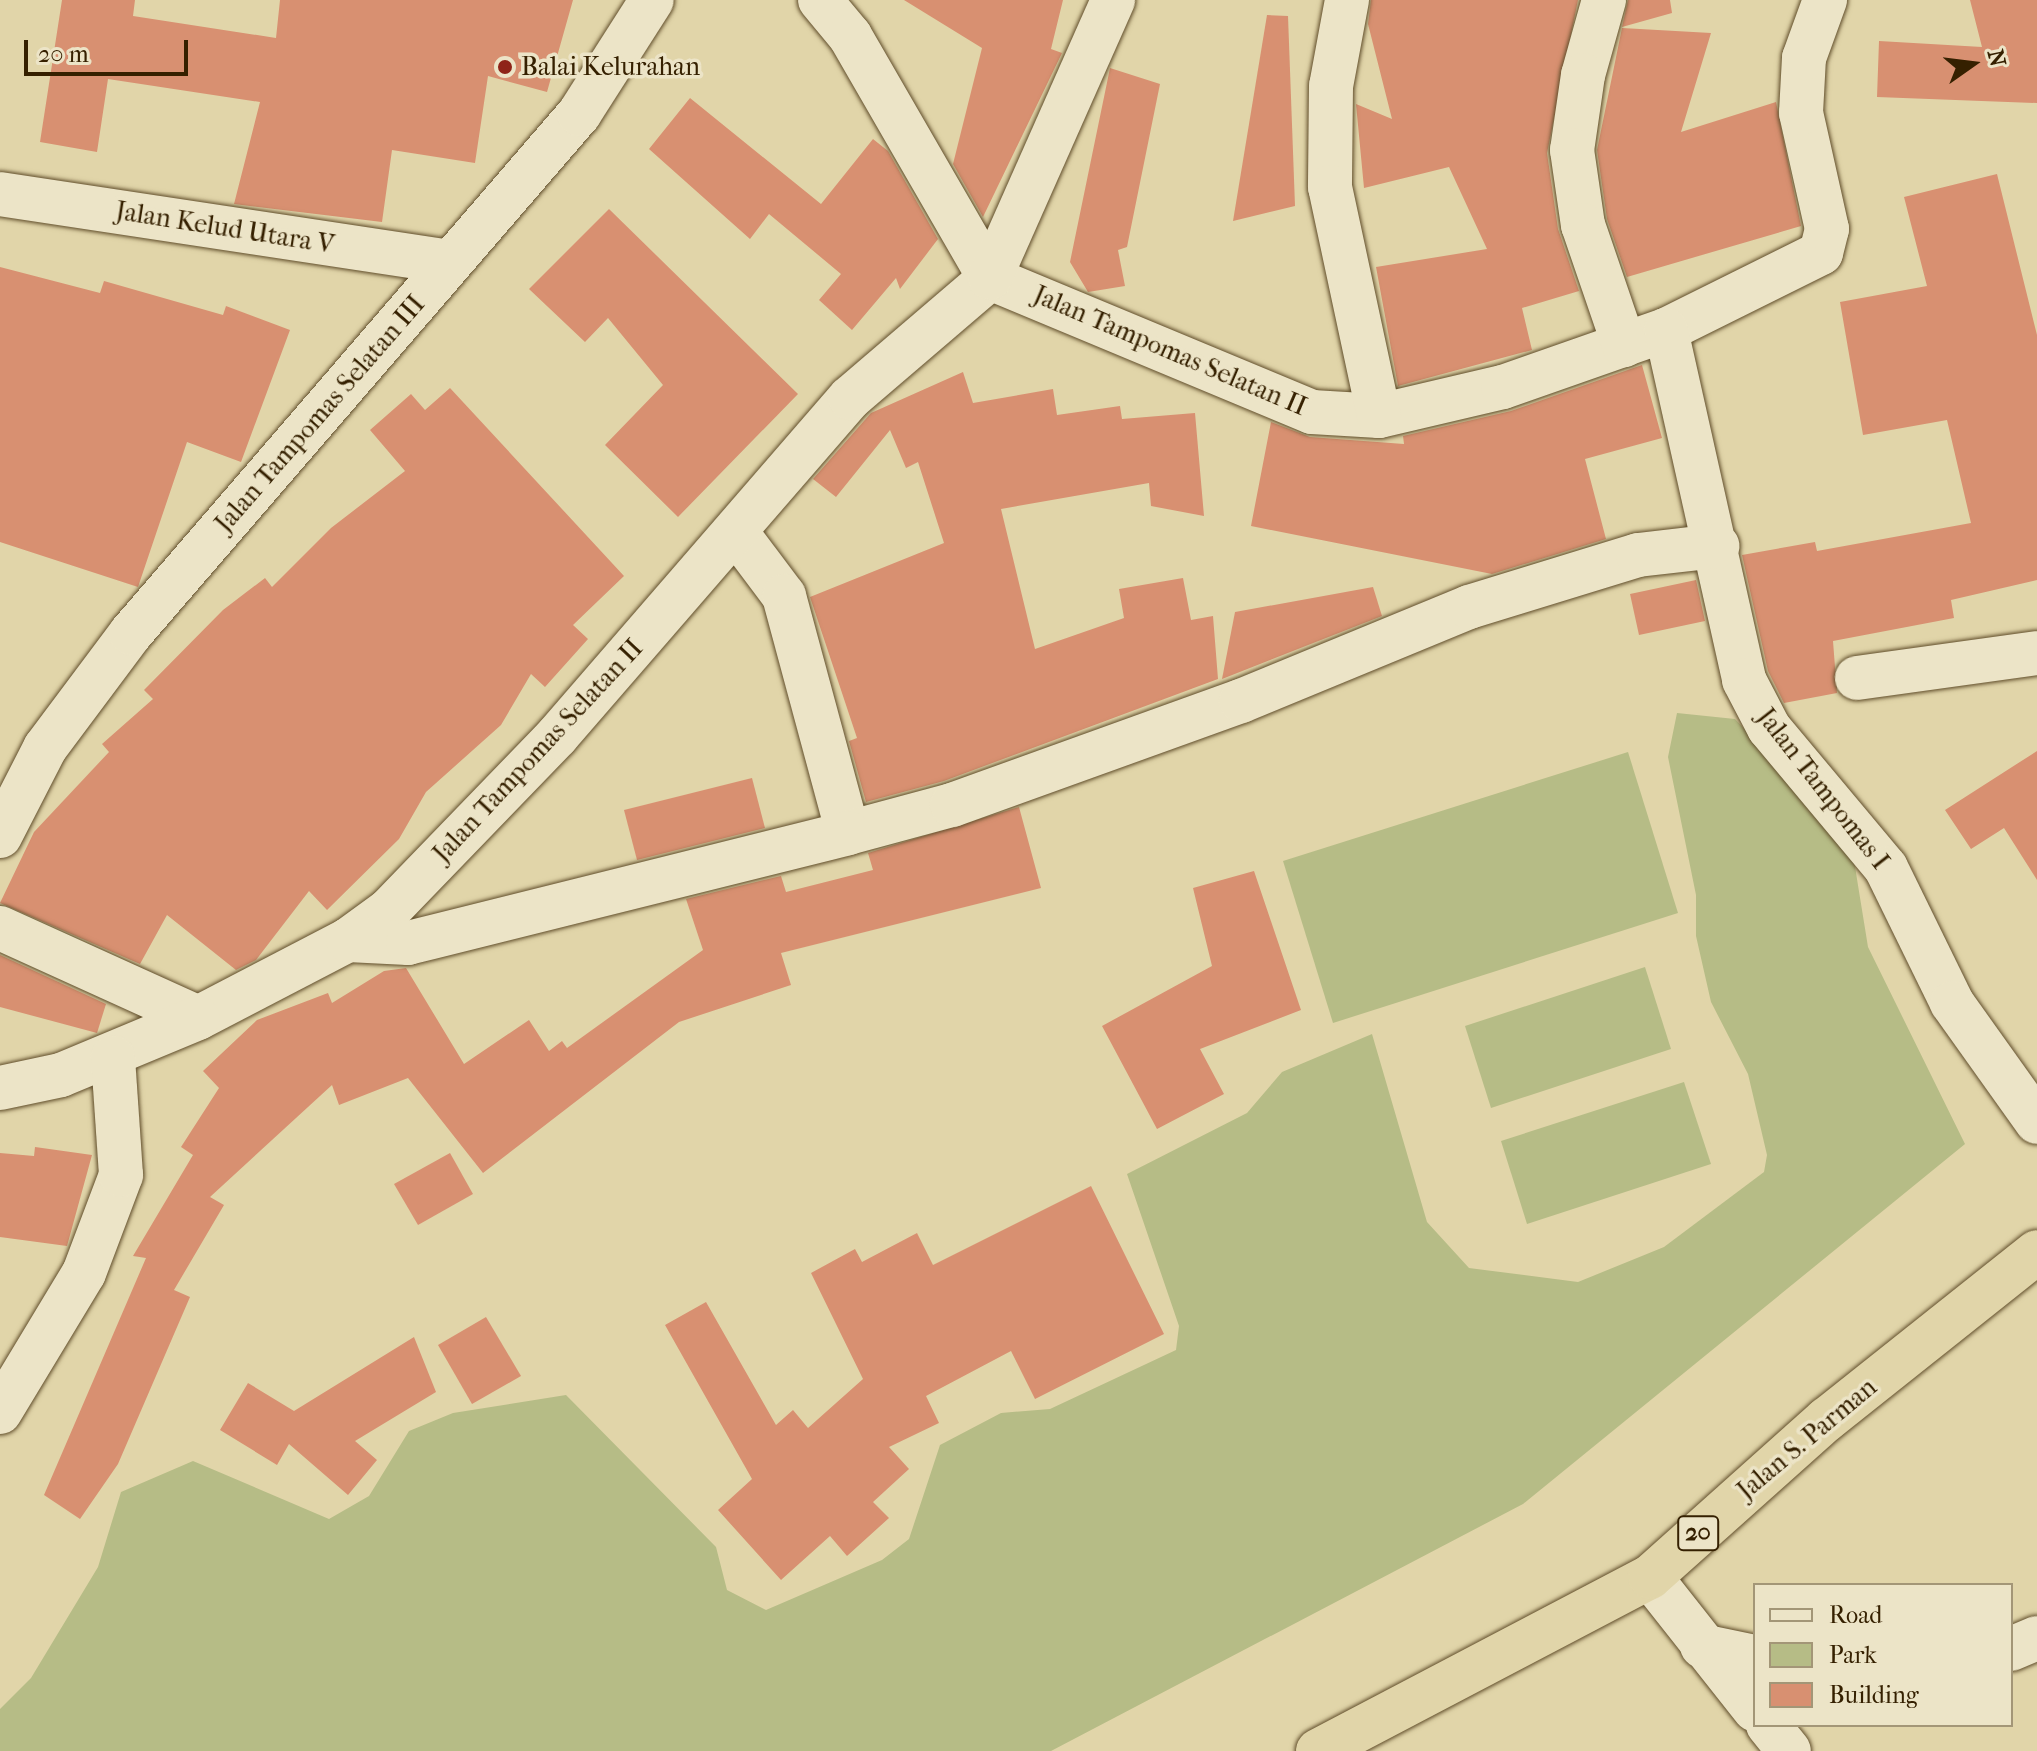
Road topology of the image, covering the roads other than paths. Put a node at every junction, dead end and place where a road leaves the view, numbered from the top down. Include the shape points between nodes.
1 (652, 0) edge
2 (820, 0) edge
3 (1113, 0) edge
4 (1347, 0) edge
5 (1604, 0) edge
6 (1825, 0) edge
7 (0, 194) edge
8 (450, 262) junction
9 (990, 278) junction
10 (1666, 330) junction
11 (1624, 345) junction
12 (1379, 416) junction
13 (736, 532) junction
14 (1717, 546) junction
15 (2037, 653) edge
16 (1857, 678) dead end
17 (848, 833) junction
18 (0, 836) edge
19 (0, 928) edge
20 (348, 940) junction
21 (198, 1018) junction
22 (113, 1057) junction
23 (0, 1088) edge
24 (2037, 1122) edge
25 (2037, 1252) edge
26 (0, 1412) edge
27 (1650, 1577) junction
28 (2037, 1638) edge
29 (1702, 1646) junction
30 (2013, 1648) edge
31 (1753, 1657) edge
32 (1753, 1708) edge
33 (1770, 1727) edge
34 (1318, 1751) edge
35 (1789, 1751) edge

1 - 8 street, Jalan Tampomas Selatan III via 579,114
2 - 9 street via 850,36
3 - 9 street
4 - 12 street via 1331,86 1330,187
5 - 11 street via 1583,75 1572,150 1583,225
6 - 10 street, Jalan Tampomas Selatan II via 1804,58 1801,113 1828,245 1812,261
7 - 8 street, Jalan Kelud Utara V
8 - 18 street, Jalan Tampomas Selatan III via 131,633 45,748
9 - 12 street, Jalan Tampomas Selatan II via 1312,412
9 - 13 street, Jalan Tampomas Selatan II via 850,398
10 - 11 street, Jalan Tampomas Selatan II
10 - 14 street, Jalan Tampomas I
11 - 12 street, Jalan Tampomas Selatan II via 1490,391
13 - 17 street via 784,596
13 - 20 street, Jalan Tampomas Selatan II via 557,736 389,910
14 - 17 street via 1638,555 1469,607 1241,701 952,805
14 - 24 street, Jalan Tampomas I via 1744,680 1769,728 1886,868 1952,1003
15 - 16 street
17 - 20 street via 423,940
19 - 21 street
20 - 21 street, Jalan Tampomas Selatan II
21 - 22 street, Jalan Tampomas Selatan II
22 - 23 street, Jalan Tampomas Selatan II
22 - 26 street via 121,1175 84,1273
25 - 27 highway, Jalan S. Parman / 20 via 1827,1419
27 - 29 street
27 - 34 highway, Jalan S. Parman / 20
28 - 30 street
29 - 31 street
29 - 32 street
33 - 35 street

